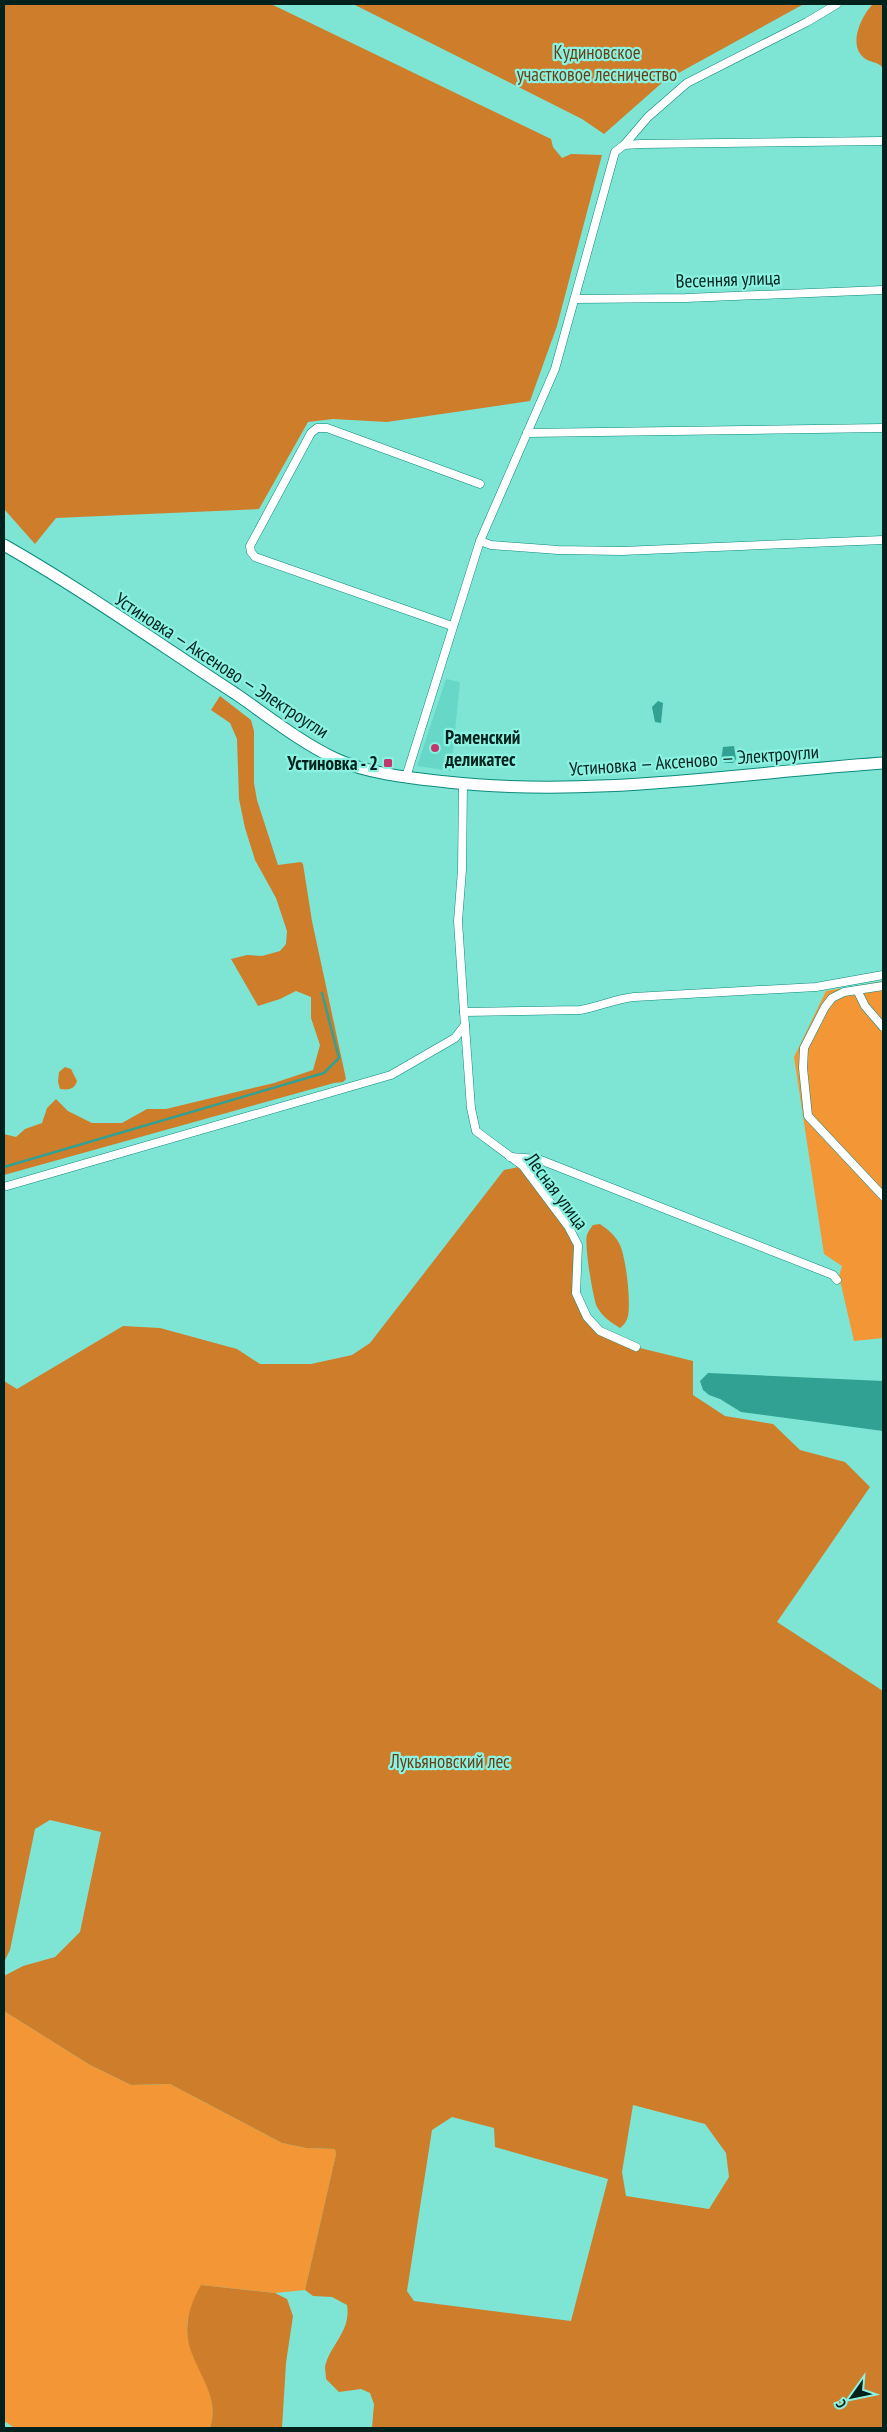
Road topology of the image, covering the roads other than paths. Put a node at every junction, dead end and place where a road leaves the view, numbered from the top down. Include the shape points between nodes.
1 (837, 4) edge
2 (883, 141) edge
3 (624, 145) junction
4 (883, 290) edge
5 (575, 299) junction
6 (883, 428) edge
7 (527, 433) junction
8 (480, 484) dead end
9 (883, 540) edge
10 (480, 541) junction
11 (4, 545) edge
12 (452, 626) junction
13 (883, 763) edge
14 (406, 776) junction
15 (463, 784) junction
16 (883, 975) edge
17 (883, 986) edge
18 (857, 990) junction
19 (464, 1012) junction
20 (465, 1025) junction
21 (883, 1027) edge
22 (510, 1157) junction
23 (7, 1186) dead end
24 (883, 1196) edge
25 (837, 1280) dead end
26 (636, 1347) dead end

1 - 3 street via 687,83 648,117
2 - 3 street
3 - 5 street via 615,152
4 - 5 street, Весенняя улица
5 - 7 street via 555,369
6 - 7 street
7 - 10 street
8 - 12 street via 327,428 317,428 311,433 250,546 255,557
9 - 10 street via 622,550 558,550 491,545
10 - 12 street
11 - 14 main road, Устиновка — Аксеново — Электроугли via 312,746 337,760
12 - 14 street
13 - 15 main road, Устиновка — Аксеново — Электроугли via 607,787
14 - 15 main road, Устиновка — Аксеново — Электроугли
15 - 19 street, Лесная улица via 458,921
16 - 19 street via 816,987 615,999 580,1010
17 - 18 street
18 - 21 street
18 - 24 street via 832,998 824,1007 804,1048 802,1068 808,1116
19 - 20 street, Лесная улица
20 - 22 street, Лесная улица via 471,1108 476,1131
20 - 23 street via 455,1038 391,1075
22 - 25 street via 538,1159 833,1275
22 - 26 street, Лесная улица via 523,1166 568,1226 578,1245 576,1293 587,1317 600,1331

